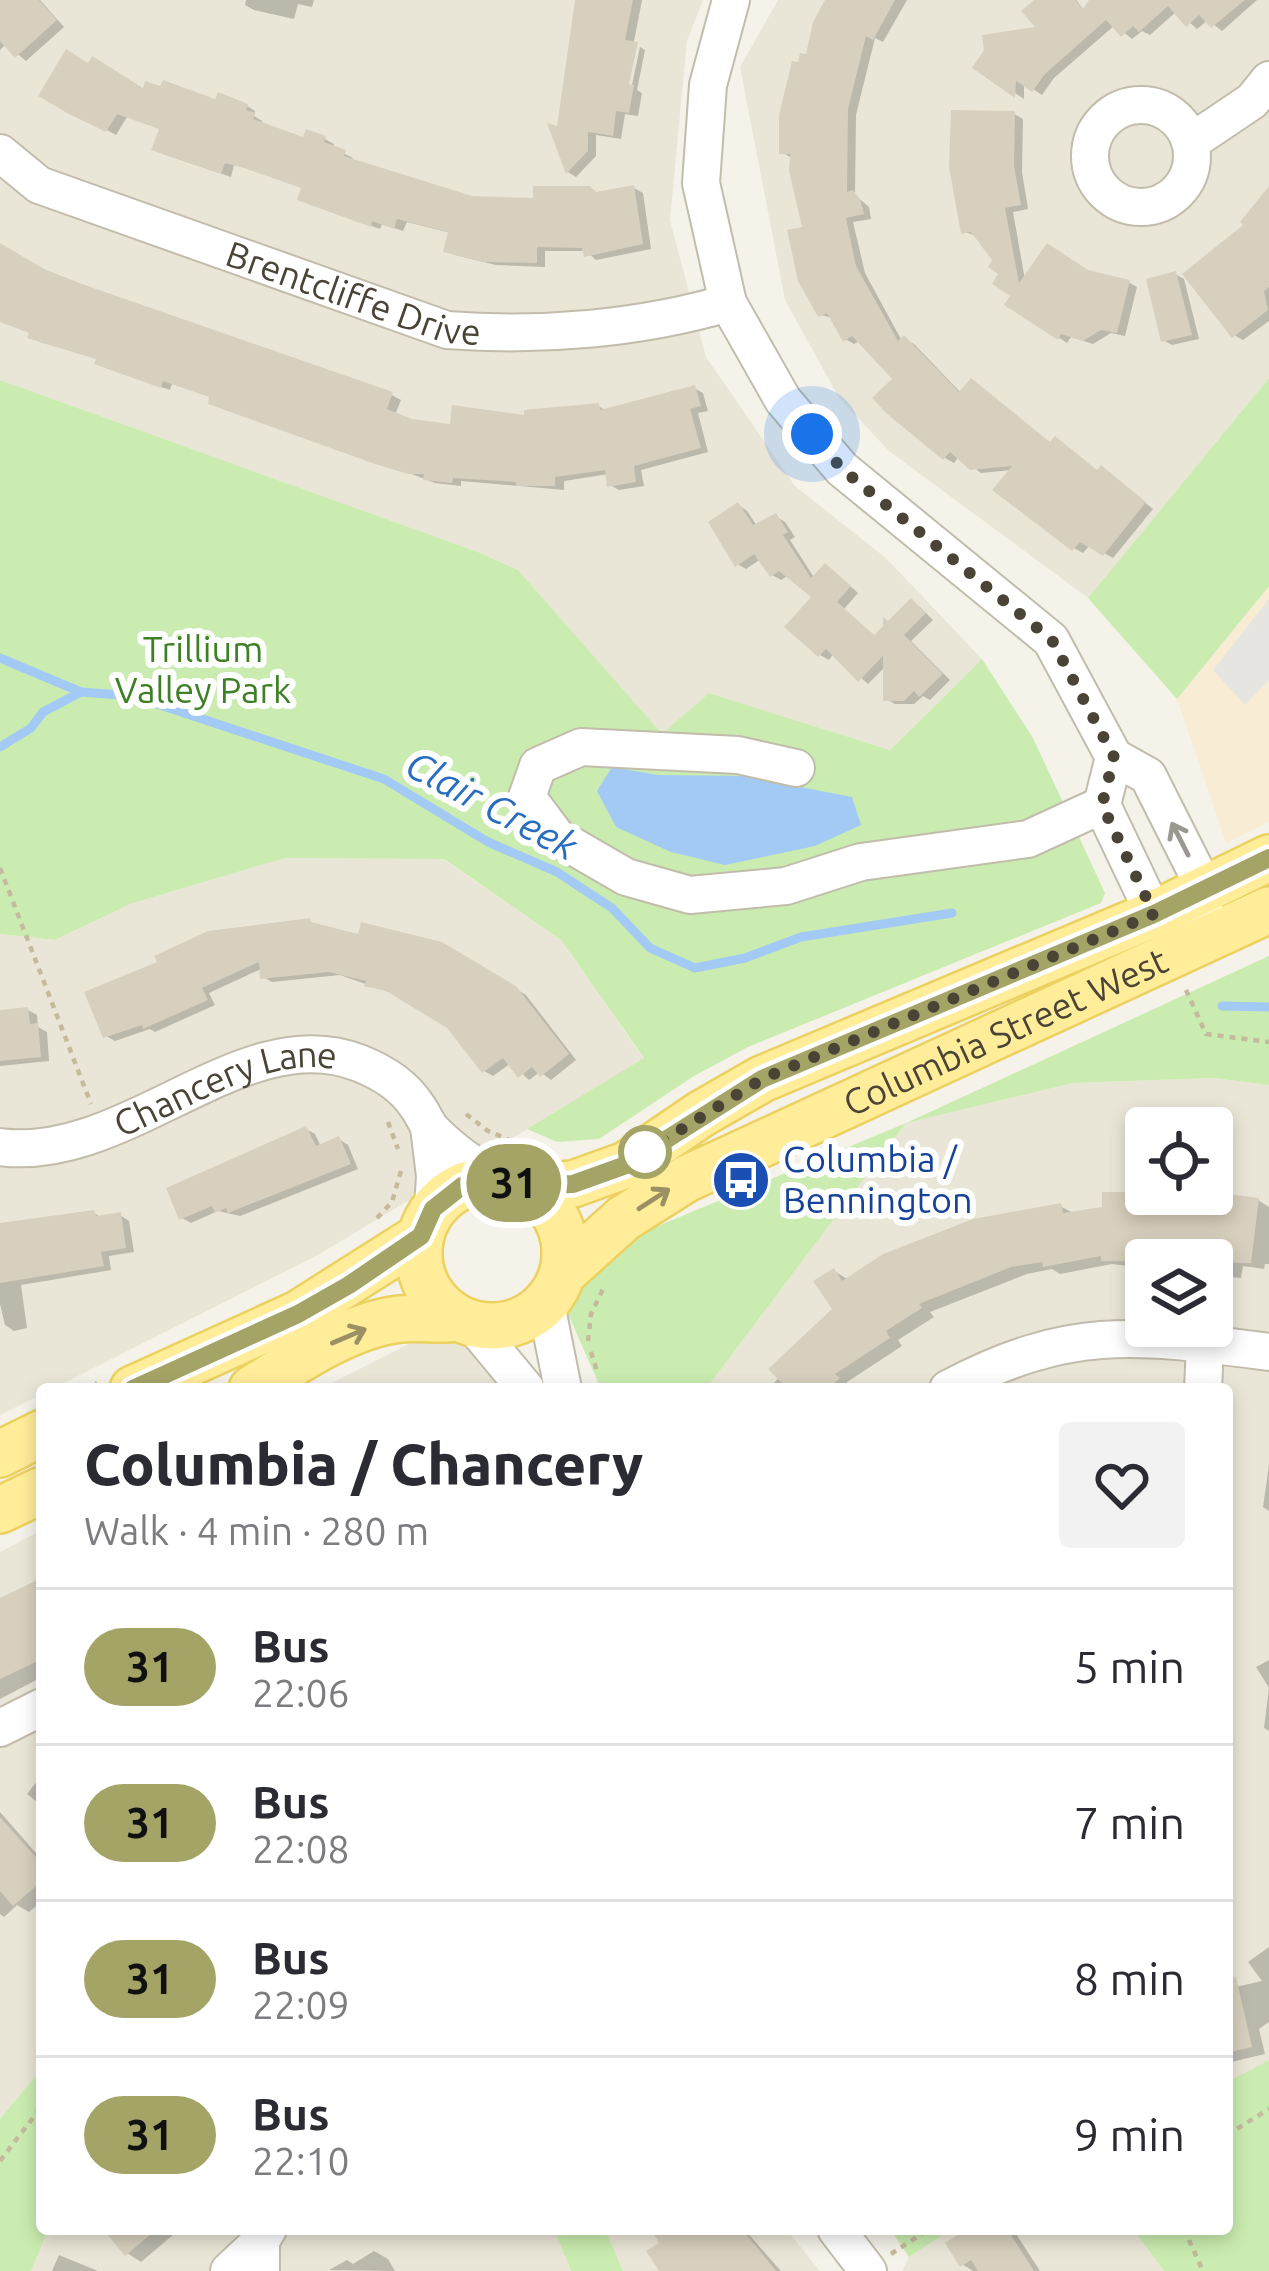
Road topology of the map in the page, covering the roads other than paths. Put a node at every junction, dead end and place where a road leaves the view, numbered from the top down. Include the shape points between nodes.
1 (731, 0) edge
2 (1269, 80) edge
3 (1191, 142) dead end
4 (0, 153) edge
5 (728, 302) junction
6 (1114, 757) junction
7 (796, 768) dead end
8 (1102, 805) junction
9 (1269, 858) edge
10 (1205, 889) junction
11 (1269, 910) edge
12 (1154, 914) junction
13 (1200, 942) junction
14 (443, 1117) junction
15 (0, 1147) edge
16 (521, 1172) junction
17 (427, 1223) junction
18 (555, 1288) junction
19 (466, 1322) junction
20 (1125, 1337) edge
21 (1205, 1347) edge
22 (1229, 1347) edge
23 (1269, 1352) edge
24 (146, 1383) edge
25 (261, 1383) edge
26 (521, 1383) edge
27 (563, 1383) edge
28 (960, 1383) edge
29 (1203, 1383) edge
30 (36, 1436) edge
31 (0, 1454) edge
32 (36, 1493) edge
33 (0, 1510) edge
34 (36, 1710) edge
35 (0, 1729) edge
36 (843, 2235) edge
37 (263, 2247) edge
38 (877, 2264) edge
39 (229, 2271) edge

1 - 5 street via 708,85 701,183
2 - 3 street
4 - 5 street, Brentcliffe Drive via 39,184 447,330 510,335 681,316
5 - 6 street via 783,400 842,469 1052,640
6 - 8 street
10 -> 6 street via 1148,776
7 - 8 street via 738,755 581,747 538,766 527,797 557,837 626,877 690,895 786,886 861,862 1028,839
8 - 12 street
9 - 10 main road, Columbia Street West
10 - 12 main road, Columbia Street West
10 - 13 street
11 - 13 main road, Columbia Street West
12 - 13 street
12 - 16 main road, Columbia Street West via 762,1079 626,1165 573,1184
18 -> 13 main road, Columbia Street West via 624,1219 686,1179
14 - 15 street, Chancery Lane via 356,1061 287,1054 102,1134
14 - 16 street, Chancery Lane via 472,1165
14 - 17 street
16 - 17 main road via 462,1186
16 - 18 main road via 563,1232
17 - 19 main road via 419,1260 425,1284
17 - 24 main road via 298,1314
18 - 19 main road via 512,1324
18 - 27 street
25 -> 19 main road via 369,1328 400,1319
19 - 26 street
20 - 28 street via 1071,1341
21 - 29 street
22 - 23 street
30 - 31 main road
32 - 33 main road
34 - 35 street
36 - 38 street
37 - 39 street

